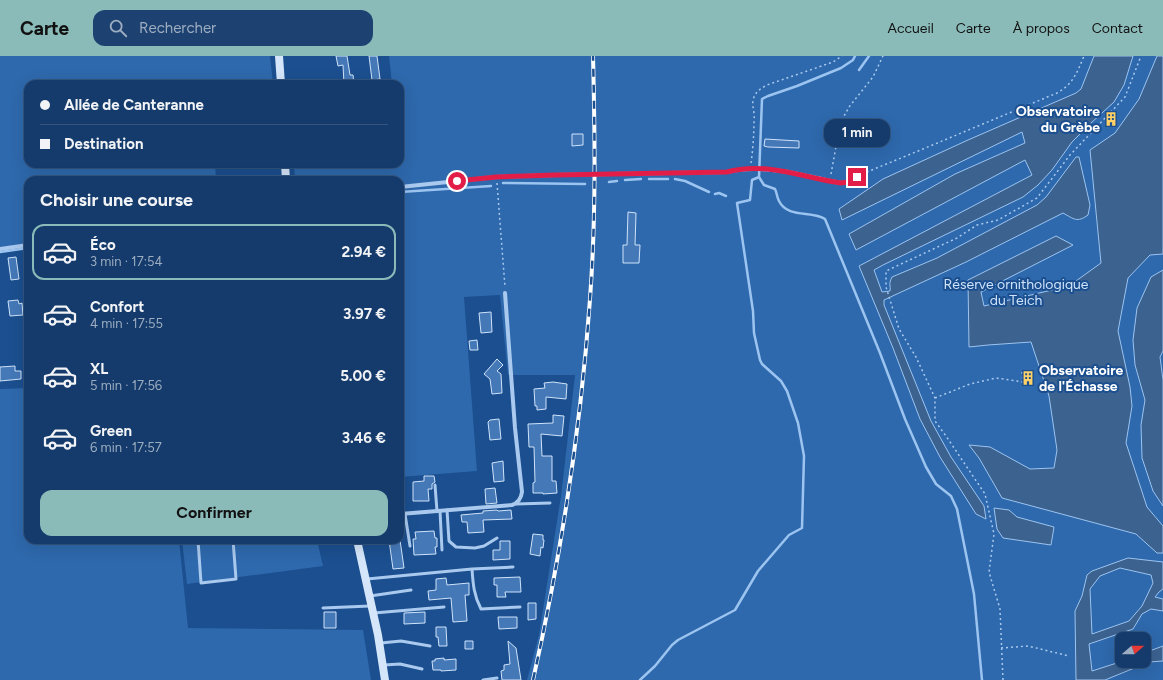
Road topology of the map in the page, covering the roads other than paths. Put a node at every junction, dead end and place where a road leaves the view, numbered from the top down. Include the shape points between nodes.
1 (279, 56) edge
2 (282, 80) edge
3 (857, 177) road end
4 (404, 187) edge
5 (24, 246) edge
6 (0, 249) edge
7 (506, 293) road end
8 (435, 485) dead end
9 (550, 503) dead end
10 (516, 504) junction
11 (447, 510) junction
12 (438, 511) junction
13 (404, 514) edge
14 (404, 522) edge
15 (497, 538) dead end
16 (198, 544) edge
17 (233, 544) edge
18 (358, 544) edge
19 (410, 546) dead end
20 (442, 550) dead end
21 (512, 567) dead end
22 (472, 569) junction
23 (366, 579) junction
24 (411, 590) dead end
25 (370, 596) junction
26 (520, 606) dead end
27 (444, 607) dead end
28 (322, 608) dead end
29 (373, 609) junction
30 (380, 643) junction
31 (430, 646) dead end
32 (383, 665) junction
33 (422, 669) dead end
34 (497, 678) dead end
35 (385, 680) edge
36 (483, 680) edge

1 - 2 main road
3 - 4 street via 841,183 790,172 738,169 727,172 496,177
5 - 6 street
7 - 10 street via 522,492
8 - 12 lane
9 - 10 lane
10 - 11 street
11 - 12 street
11 - 15 lane via 449,541 456,547 475,548
12 - 13 street
12 - 20 lane
14 - 19 lane
16 - 17 lane via 201,583 236,579
18 - 23 main road
21 - 22 lane
22 - 23 lane
22 - 26 lane via 473,588 481,609
23 - 25 main road
24 - 25 lane
25 - 29 main road
27 - 29 lane
28 - 29 lane
29 - 30 main road
30 - 31 lane via 401,641
30 - 32 main road
32 - 33 lane via 400,664
32 - 35 main road
34 - 36 lane

